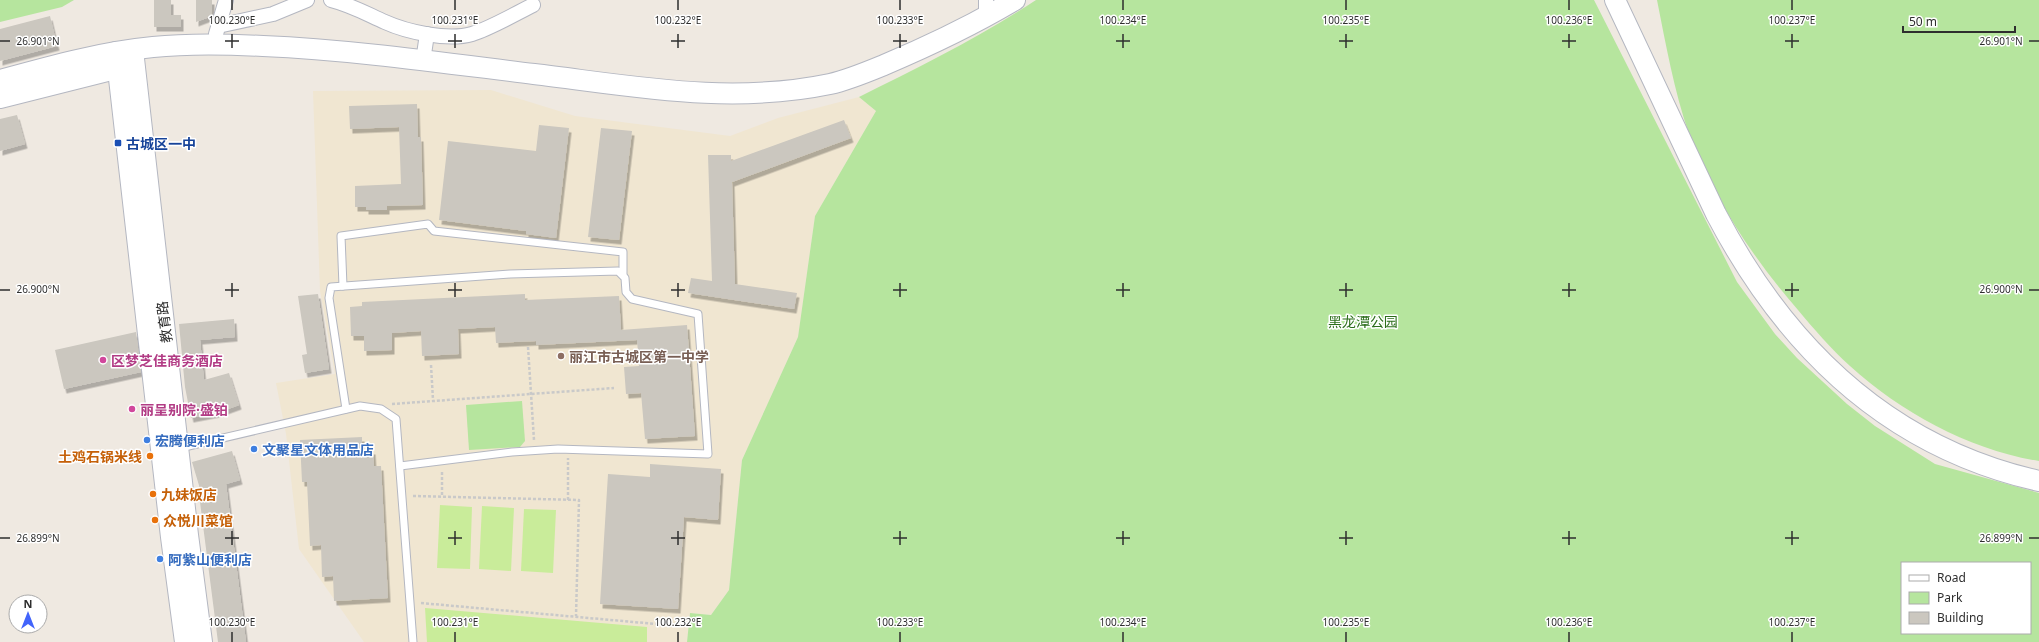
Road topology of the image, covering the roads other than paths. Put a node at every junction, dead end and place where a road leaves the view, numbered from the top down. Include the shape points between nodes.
1 (226, 0) edge
2 (307, 0) edge
3 (331, 0) edge
4 (1015, 0) edge
5 (1615, 0) edge
6 (533, 5) dead end
7 (986, 8) edge
8 (427, 34) junction
9 (215, 35) junction
10 (242, 45) junction
11 (125, 59) junction
12 (423, 61) junction
13 (0, 80) edge
14 (0, 98) edge
15 (623, 275) junction
16 (343, 286) junction
17 (346, 409) junction
18 (179, 448) junction
19 (400, 466) junction
20 (2039, 482) edge
21 (185, 642) edge
22 (202, 642) edge
23 (413, 642) edge

1 - 9 street
2 - 9 street
3 - 8 street via 356,7 406,30
4 - 7 street
5 - 20 street via 1732,246 1772,305 1795,333 1852,390 1899,424 1979,464
6 - 8 street via 472,34
7 - 12 street via 906,56 833,84 774,92 681,93
8 - 12 street
9 - 10 street
9 - 11 street
10 - 11 street
10 - 12 street via 322,50
11 - 13 street via 73,60
11 - 14 street
11 - 18 street, 教育路
11 - 21 street, 教育路 via 171,537
15 - 16 lane via 618,271 510,274
15 - 16 lane via 623,252 434,231 428,224 341,236
15 - 19 lane via 626,292 632,299 698,314 708,454 535,451
16 - 17 lane via 331,287 329,298
17 - 18 lane
17 - 19 lane via 367,406 381,409 396,419
18 - 22 street, 教育路
19 - 23 lane

